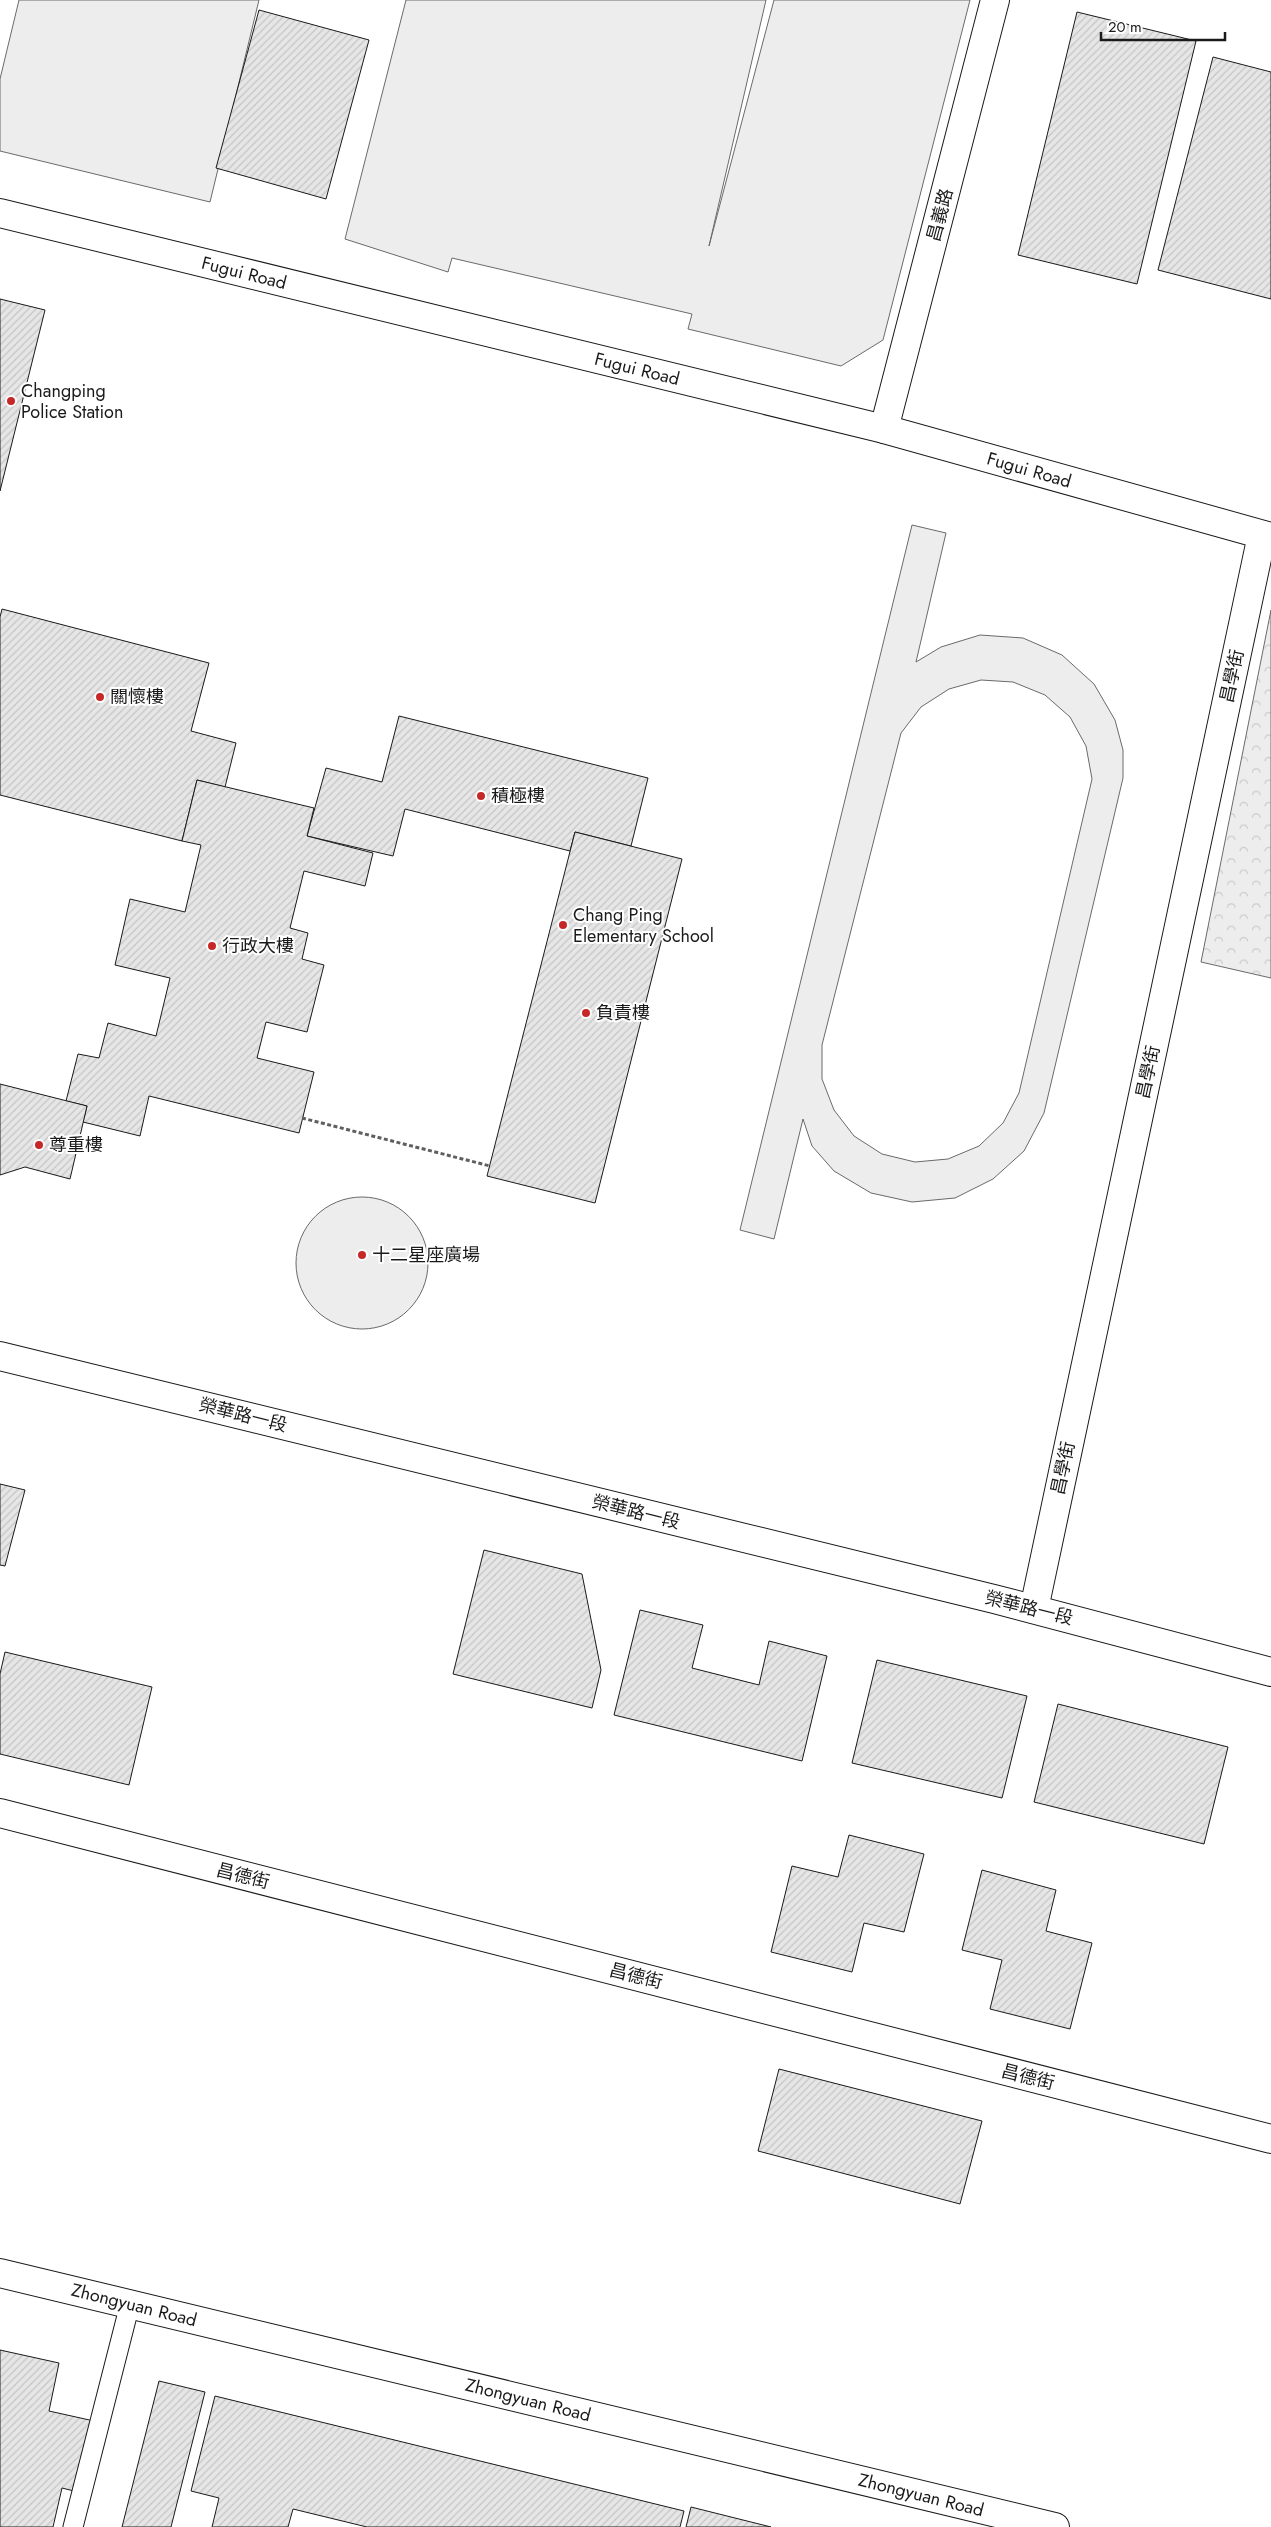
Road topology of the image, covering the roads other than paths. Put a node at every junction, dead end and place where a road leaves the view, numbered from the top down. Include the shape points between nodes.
1 (996, 0) edge
2 (0, 213) edge
3 (884, 429) junction
4 (1266, 536) edge
5 (0, 1356) edge
6 (1034, 1609) junction
7 (1271, 1672) edge
8 (0, 1813) edge
9 (1271, 2139) edge
10 (0, 2273) edge
11 (130, 2304) junction
12 (72, 2527) edge
13 (1055, 2527) edge

1 - 3 street, 昌義路
2 - 3 street, Fugui Road
3 - 4 street, Fugui Road
4 - 6 street, 昌學街
5 - 6 street, 榮華路一段
6 - 7 street, 榮華路一段
8 - 9 street, 昌德街
10 - 11 street, Zhongyuan Road
11 - 12 lane
11 - 13 street, Zhongyuan Road

